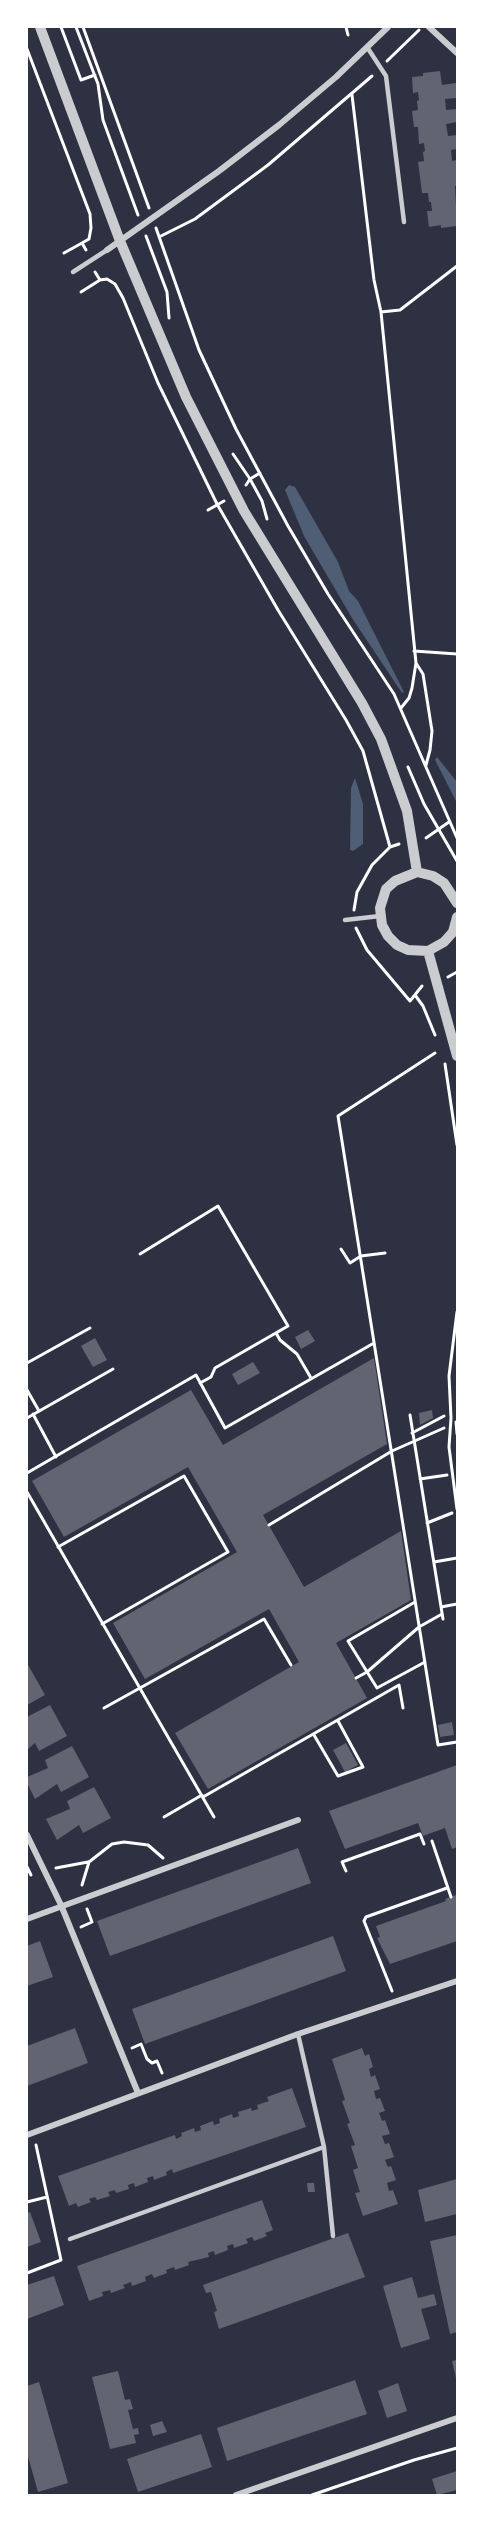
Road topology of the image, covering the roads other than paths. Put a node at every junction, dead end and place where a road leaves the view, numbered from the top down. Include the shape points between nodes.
1 (40, 27) edge
2 (387, 27) edge
3 (429, 27) edge
4 (367, 47) junction
5 (457, 53) edge
6 (404, 222) dead end
7 (120, 241) junction
8 (106, 250) joint
9 (73, 272) dead end
10 (417, 872) junction
11 (457, 903) edge
12 (380, 916) junction
13 (457, 917) edge
14 (345, 920) dead end
15 (428, 951) junction
16 (457, 1056) edge
17 (298, 1820) dead end
18 (27, 1835) edge
19 (61, 1905) junction
20 (27, 1919) edge
21 (457, 1981) edge
22 (298, 2034) junction
23 (138, 2093) junction
24 (27, 2135) edge
25 (324, 2147) junction
26 (333, 2236) dead end
27 (70, 2239) dead end
28 (457, 2418) edge
29 (236, 2495) edge

1 - 7 street
2 - 4 street
3 - 5 street
4 - 6 lane via 386,76
4 - 7 street via 279,125
7 - 8 street
7 - 10 street via 217,460 274,563 381,739 407,811
8 - 9 lane
10 - 11 street via 444,883
10 - 12 street via 395,881 386,890
12 - 14 lane
12 - 15 street via 396,945
13 - 15 street via 453,932
15 - 16 street
17 - 19 street
18 - 19 street
19 - 20 street
19 - 23 street
21 - 22 street
22 - 23 street
22 - 25 lane
23 - 24 street
25 - 26 lane
25 - 27 lane
28 - 29 street

